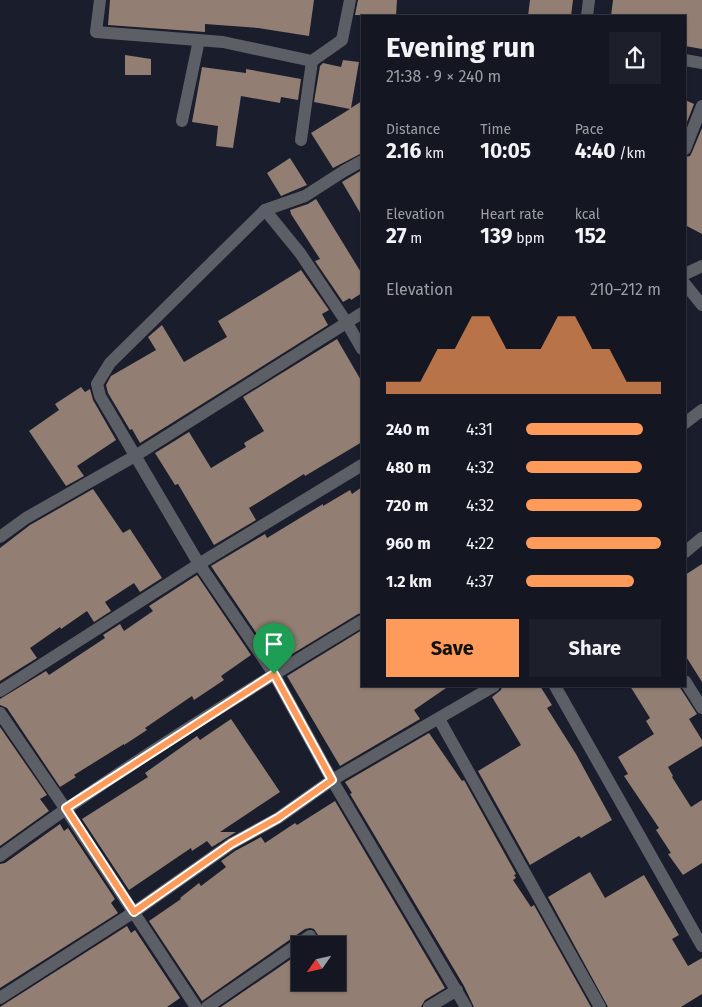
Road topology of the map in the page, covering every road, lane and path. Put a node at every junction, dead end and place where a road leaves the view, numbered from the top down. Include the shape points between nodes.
1 (100, 0) edge
2 (350, 0) edge
3 (588, 0) edge
4 (587, 15) edge
5 (199, 40) junction
6 (686, 60) edge
7 (312, 61) junction
8 (702, 63) edge
9 (702, 106) edge
10 (182, 122) dead end
11 (301, 140) dead end
12 (686, 146) edge
13 (361, 162) edge
14 (265, 210) junction
15 (702, 266) edge
16 (686, 274) edge
17 (686, 285) edge
18 (702, 305) edge
19 (361, 314) edge
20 (347, 322) junction
21 (361, 347) edge
22 (702, 410) edge
23 (686, 422) edge
24 (135, 456) junction
25 (361, 466) edge
26 (0, 537) edge
27 (702, 538) edge
28 (686, 551) edge
29 (199, 564) junction
30 (361, 622) edge
31 (274, 674) junction
32 (686, 684) edge
33 (492, 687) edge
34 (556, 687) edge
35 (0, 691) edge
36 (702, 708) edge
37 (0, 713) edge
38 (439, 719) junction
39 (332, 780) junction
40 (66, 808) junction
41 (0, 856) edge
42 (134, 912) junction
43 (702, 946) edge
44 (291, 949) edge
45 (457, 990) junction
46 (0, 998) edge
47 (196, 1007) edge
48 (207, 1007) edge
49 (429, 1007) edge
50 (466, 1007) edge
51 (600, 1007) edge

1 - 5 street via 96,32
2 - 7 street via 342,40
3 - 4 street
5 - 7 street
5 - 10 street
6 - 8 street
7 - 11 street
9 - 12 street
13 - 14 street via 305,196
14 - 20 street via 300,253
14 - 24 street via 110,363 97,384 100,396
15 - 16 street
17 - 18 street
19 - 20 street
20 - 21 street
20 - 24 street
22 - 23 street
24 - 26 street via 26,518
24 - 29 street
25 - 29 street
27 - 28 street
29 - 31 street
29 - 35 street
30 - 31 street
31 - 39 street
31 - 40 street
32 - 36 street
33 - 38 street
34 - 43 street
37 - 40 street
38 - 39 street
38 - 51 street
39 - 42 street via 278,818 231,844
39 - 45 street
40 - 41 street
40 - 42 street
42 - 46 street
42 - 47 street
44 - 48 street
45 - 49 street
45 - 50 street

